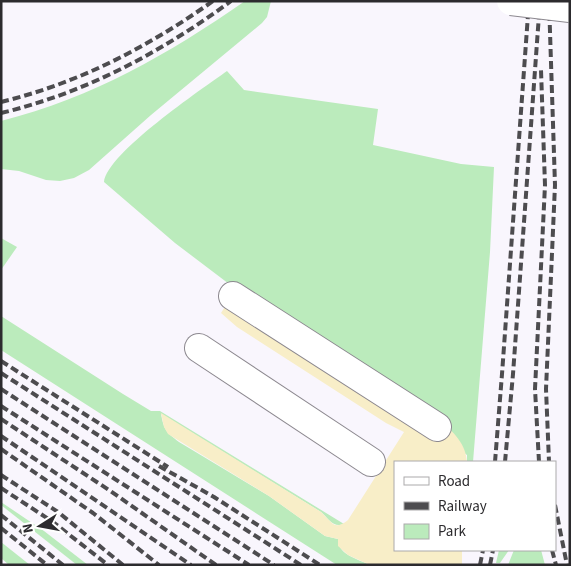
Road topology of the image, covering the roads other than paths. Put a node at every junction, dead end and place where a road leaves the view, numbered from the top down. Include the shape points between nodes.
1 (511, 1) edge
2 (570, 8) edge
3 (233, 296) dead end
4 (199, 348) dead end
5 (437, 427) dead end
6 (371, 462) dead end

1 - 2 street, bridge
3 - 5 street
4 - 6 street

